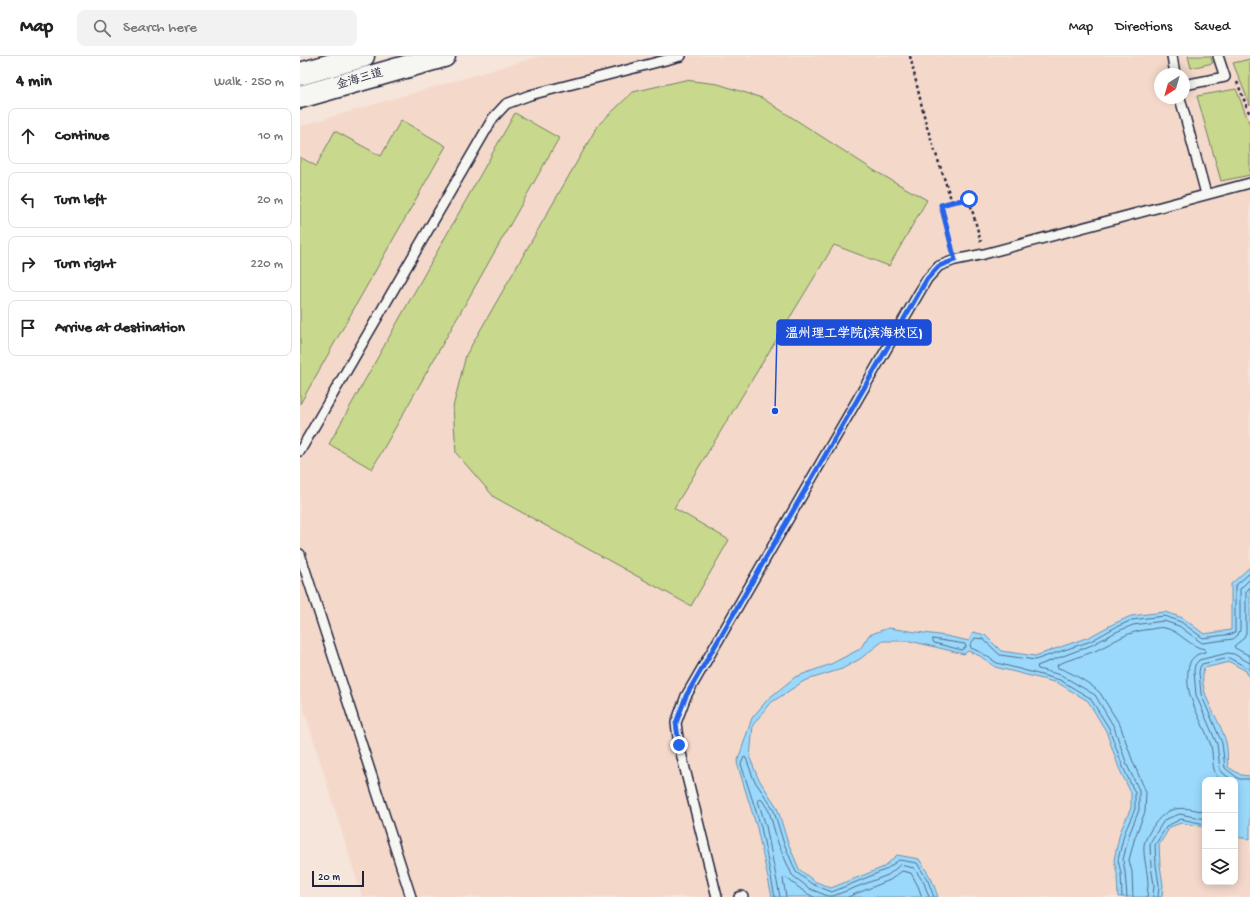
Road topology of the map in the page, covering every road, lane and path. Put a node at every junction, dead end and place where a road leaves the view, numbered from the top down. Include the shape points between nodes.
1 (363, 56) edge
2 (444, 56) edge
3 (681, 56) edge
4 (910, 56) edge
5 (1172, 56) edge
6 (1218, 56) edge
7 (1174, 68) edge
8 (300, 74) edge
9 (1225, 78) junction
10 (1190, 84) edge
11 (300, 98) edge
12 (1182, 104) edge
13 (1250, 115) edge
14 (1250, 183) edge
15 (1206, 194) junction
16 (952, 202) junction
17 (984, 254) junction
18 (955, 260) junction
19 (300, 451) edge
20 (300, 554) edge
21 (411, 897) edge
22 (717, 897) edge
23 (739, 897) edge
24 (743, 897) edge

1 - 8 main road, 金海三道
2 - 11 main road, 金海三道
3 - 19 lane via 530,95 506,104 493,118
4 - 16 path via 926,124
5 - 7 lane
6 - 9 lane
9 - 10 lane
9 - 13 path via 1234,76
12 - 15 lane
14 - 15 lane
15 - 17 lane
16 - 17 path via 969,199
16 - 18 path via 941,205
17 - 18 lane
18 - 22 lane via 939,266 927,279 686,696 676,723 679,745
20 - 21 lane
23 - 24 lane

